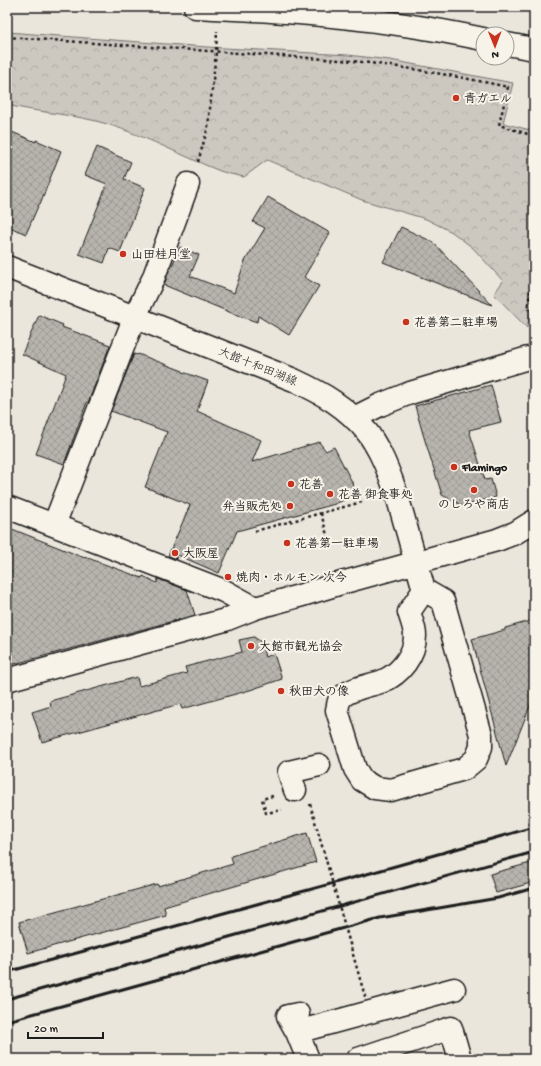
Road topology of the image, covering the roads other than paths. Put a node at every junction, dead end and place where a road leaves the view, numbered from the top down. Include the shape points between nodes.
1 (196, 7) edge
2 (475, 38) edge
3 (515, 46) edge
4 (534, 50) edge
5 (188, 184) dead end
6 (7, 267) edge
7 (135, 316) junction
8 (528, 358) dead end
9 (354, 418) junction
10 (7, 507) edge
11 (534, 521) edge
12 (54, 525) junction
13 (416, 562) junction
14 (424, 590) junction
15 (255, 608) junction
16 (7, 680) edge
17 (319, 765) dead end
18 (302, 797) road end
19 (454, 989) dead end
20 (308, 1059) edge
21 (358, 1059) edge
22 (460, 1059) edge

1 - 2 street via 299,13 388,22
3 - 4 street
5 - 7 street
6 - 7 street, 大館十和田湖線
7 - 9 street, 大館十和田湖線 via 294,380 317,391
7 - 12 street
8 - 9 street via 410,393
9 - 13 street, 大館十和田湖線 via 368,433 386,464
10 - 12 street
11 - 13 street via 497,540
12 - 15 street via 224,592
13 - 14 street, 大館十和田湖線
13 - 15 street
14 - 14 street via 443,601 481,734 481,747 476,759 464,769 391,790 375,788 362,780 355,769 337,710 339,701 354,690 384,681 408,660 415,635 409,612
15 - 16 street via 225,620
17 - 18 street via 289,772
19 - 20 street via 297,1023
21 - 22 street via 451,1028

